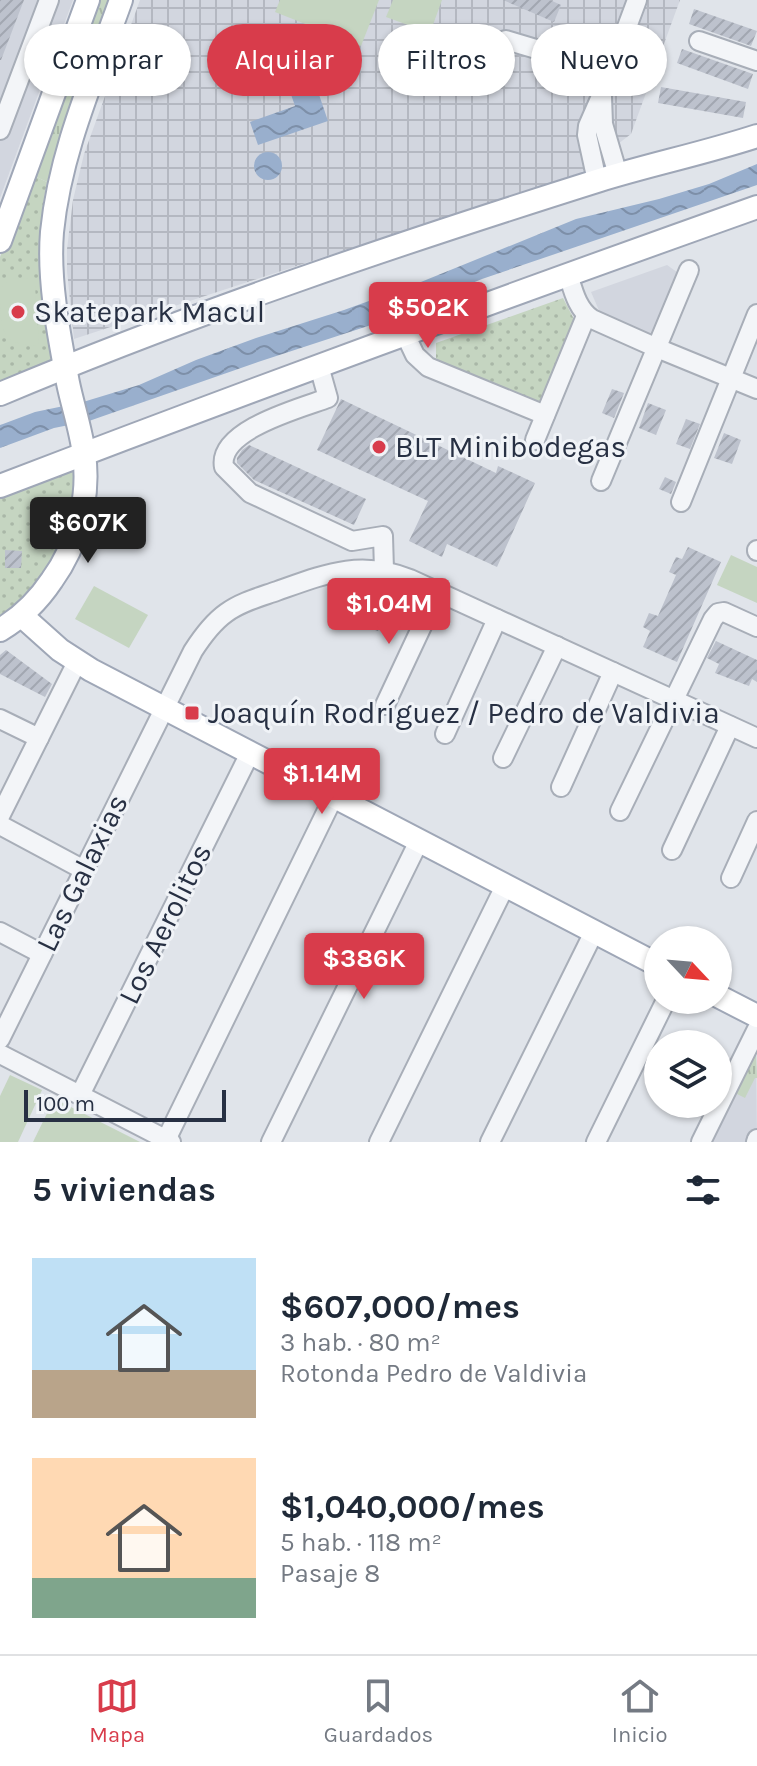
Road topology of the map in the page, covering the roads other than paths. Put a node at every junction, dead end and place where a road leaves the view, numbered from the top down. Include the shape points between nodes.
1 (49, 0) edge
2 (88, 0) edge
3 (121, 0) edge
4 (637, 0) edge
5 (628, 24) edge
6 (699, 41) dead end
7 (757, 61) edge
8 (602, 96) edge
9 (0, 130) edge
10 (757, 136) edge
11 (607, 178) junction
12 (757, 207) edge
13 (0, 241) edge
14 (689, 270) dead end
15 (568, 274) junction
16 (757, 314) edge
17 (586, 316) junction
18 (405, 334) junction
19 (657, 348) junction
20 (319, 366) junction
21 (67, 377) junction
22 (731, 378) junction
23 (757, 389) edge
24 (0, 394) edge
25 (239, 395) junction
26 (545, 415) junction
27 (251, 427) junction
28 (535, 440) dead end
29 (83, 445) junction
30 (601, 481) dead end
31 (0, 486) edge
32 (681, 502) dead end
33 (384, 570) junction
34 (438, 592) junction
35 (22, 616) junction
36 (497, 619) junction
37 (757, 627) edge
38 (0, 630) edge
39 (557, 646) junction
40 (77, 662) junction
41 (613, 672) junction
42 (672, 699) junction
43 (385, 705) dead end
44 (164, 708) junction
45 (0, 719) edge
46 (730, 726) junction
47 (445, 734) dead end
48 (39, 738) junction
49 (757, 738) edge
50 (250, 753) junction
51 (503, 758) dead end
52 (561, 787) dead end
53 (334, 796) junction
54 (620, 811) dead end
55 (0, 816) edge
56 (757, 821) edge
57 (0, 825) edge
58 (419, 841) junction
59 (672, 850) dead end
60 (84, 870) junction
61 (731, 878) dead end
62 (505, 886) junction
63 (0, 932) edge
64 (594, 932) junction
65 (42, 954) junction
66 (644, 958) edge
67 (732, 1003) edge
68 (659, 1014) edge
69 (757, 1016) edge
70 (757, 1029) edge
71 (0, 1039) edge
72 (0, 1054) edge
73 (80, 1095) junction
74 (167, 1141) edge
75 (271, 1142) edge
76 (379, 1142) edge
77 (490, 1142) edge
78 (596, 1142) edge
79 (701, 1142) edge

1 - 9 street
2 - 13 main road
3 - 21 main road via 57,195 53,280
4 - 5 street
6 - 7 street
8 - 11 street
10 - 11 main road
11 - 21 main road via 285,284
12 - 15 main road
14 - 19 street
15 - 17 street
15 - 18 main road
16 - 22 street
17 - 19 street
17 - 26 street
18 - 20 main road
18 - 26 street via 428,367
19 - 22 street
19 - 30 street
20 - 25 main road
20 - 27 street via 328,398
21 - 24 main road
21 - 29 main road
22 - 23 street
22 - 32 street
25 - 27 street
25 - 29 main road
26 - 28 street
27 - 33 street via 225,452 227,471 250,493 352,541 383,536
29 - 31 main road
29 - 35 main road via 86,485 77,531 55,576
33 - 34 street
33 - 44 street, Las Galaxias via 325,574 228,611 200,641
34 - 36 street
34 - 43 street
35 - 38 main road
35 - 40 main road
36 - 39 street
36 - 47 street
37 - 42 street via 718,613
39 - 41 street
39 - 51 street
40 - 44 main road
40 - 48 street
41 - 42 street
41 - 52 street
42 - 46 street
42 - 54 street
44 - 50 main road
44 - 60 street, Las Galaxias
45 - 48 street
46 - 49 street
46 - 59 street
48 - 55 street
50 - 53 main road
50 - 73 street, Los Aerolitos
53 - 58 main road
53 - 74 street
56 - 61 street
57 - 60 street
58 - 62 main road
58 - 75 street
60 - 65 street, Las Galaxias
62 - 64 main road
62 - 76 street
63 - 65 street
64 - 66 main road
64 - 77 street
65 - 71 street, Las Galaxias
67 - 69 main road
68 - 78 street
70 - 79 street
72 - 73 street
73 - 74 street

